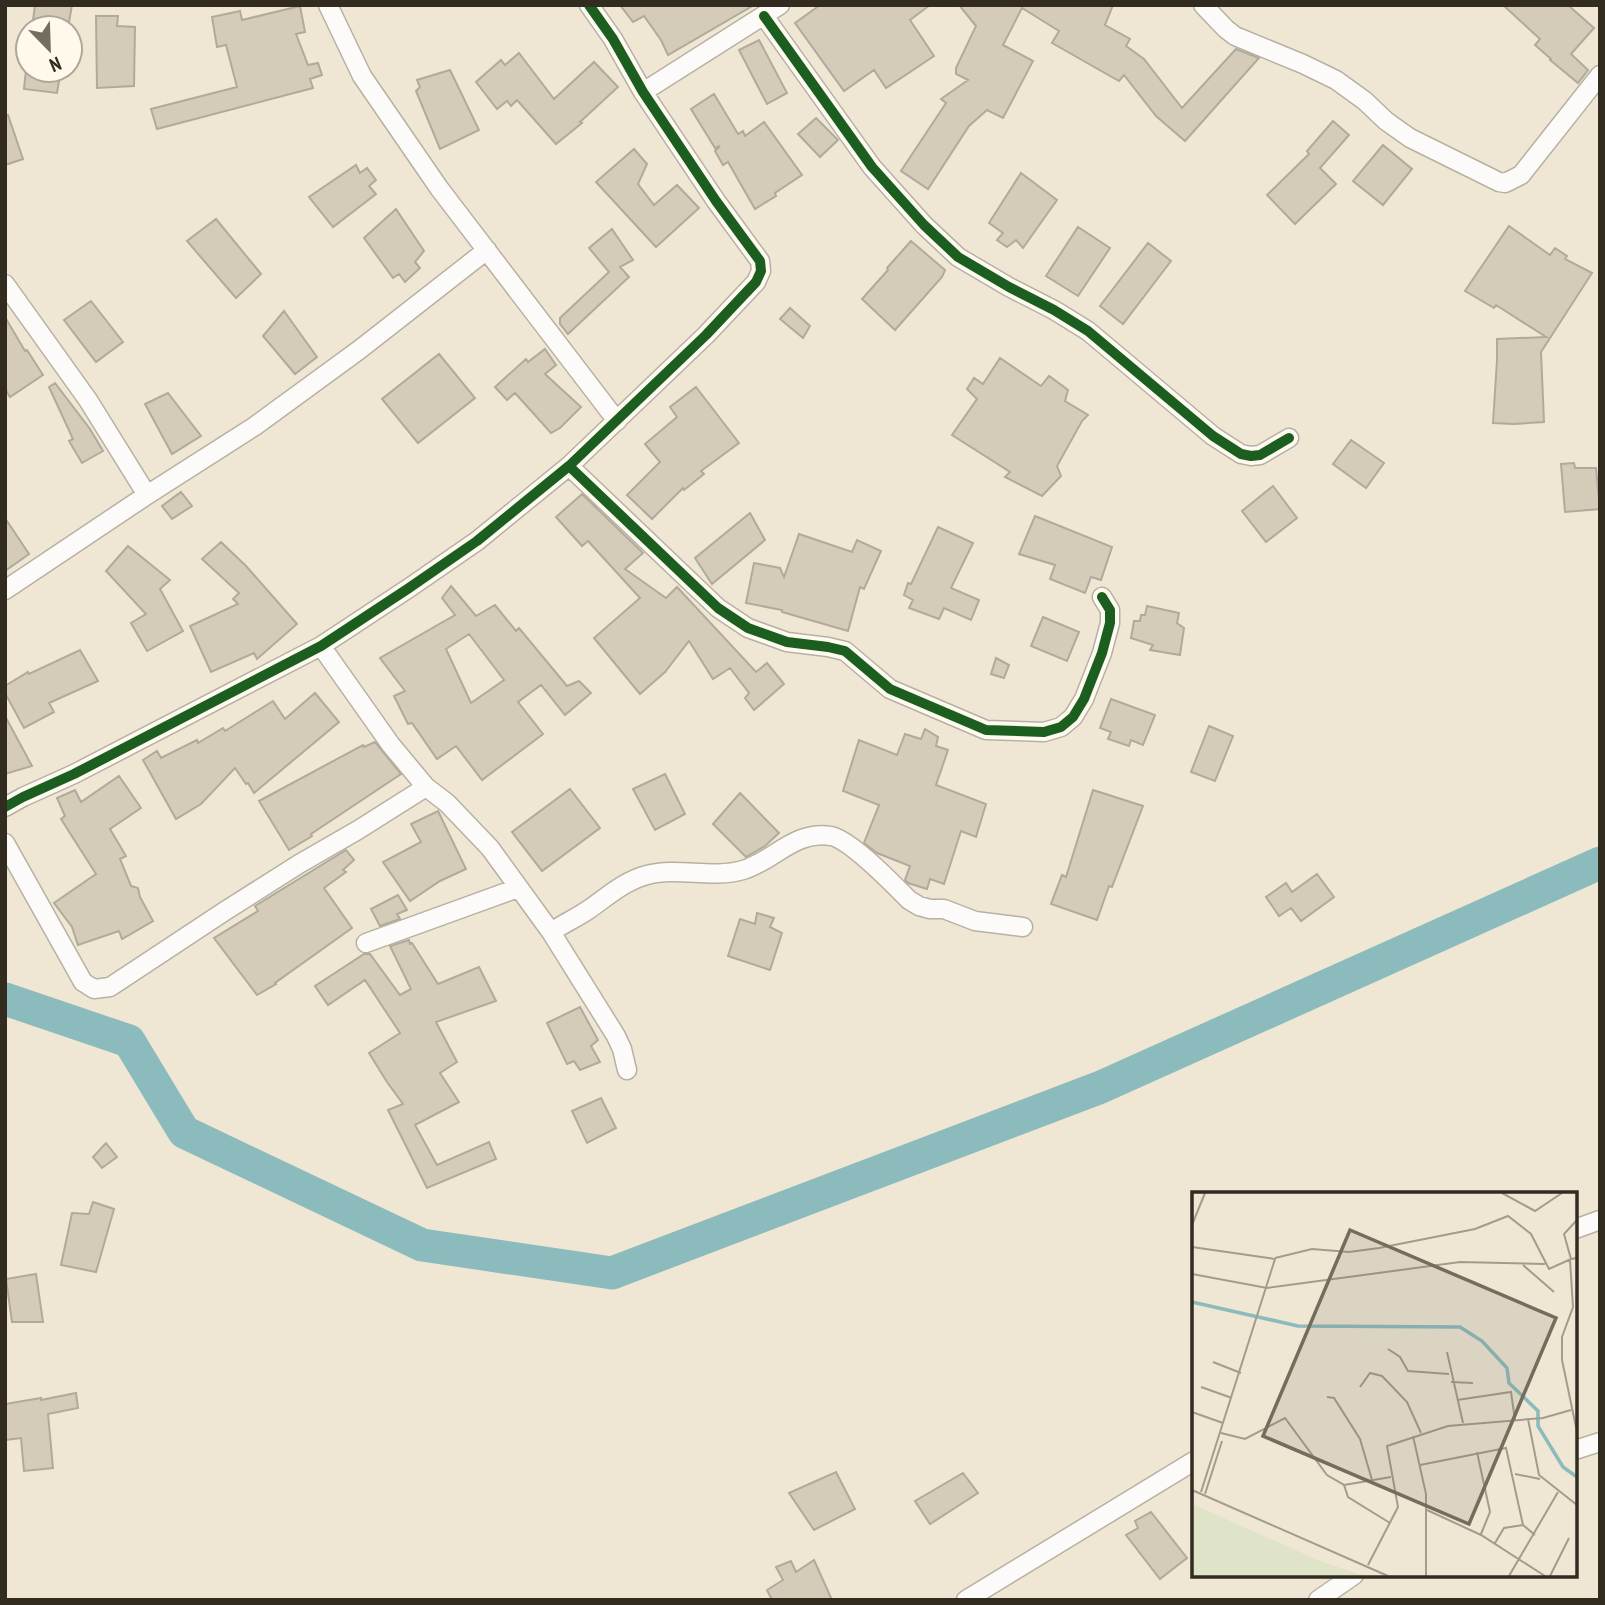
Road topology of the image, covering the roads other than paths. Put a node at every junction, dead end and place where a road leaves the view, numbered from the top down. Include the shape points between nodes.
1 (328, 5) edge
2 (589, 5) edge
3 (780, 5) edge
4 (1203, 5) edge
5 (764, 16) junction
6 (1600, 75) edge
7 (643, 92) junction
8 (487, 250) junction
9 (5, 284) edge
10 (617, 422) junction
11 (1289, 438) dead end
12 (569, 466) junction
13 (147, 495) junction
14 (5, 590) edge
15 (1102, 597) dead end
16 (321, 646) junction
17 (426, 786) junction
18 (5, 807) edge
19 (5, 843) edge
20 (518, 888) junction
21 (1023, 927) dead end
22 (551, 932) junction
23 (366, 943) dead end
24 (627, 1070) dead end
25 (1600, 1220) edge
26 (1577, 1228) edge
27 (1600, 1442) edge
28 (1577, 1449) edge
29 (1192, 1462) edge
30 (1351, 1577) edge
31 (966, 1600) edge
32 (1318, 1600) edge

1 - 8 street via 362,76
2 - 7 street
3 - 5 street
4 - 6 street via 1235,37 1336,80 1410,138 1499,182 1521,175
5 - 7 street
5 - 11 street via 872,167 958,257 1088,331 1213,436 1241,454 1260,455
7 - 10 street via 760,261 761,271 706,335
8 - 10 street
8 - 13 street via 256,426
9 - 13 street via 88,400
10 - 12 street
12 - 15 street via 718,608 748,628 787,642 845,651 890,689 986,730 1044,732 1073,717 1084,699 1110,623 1110,610
12 - 16 street via 477,541
13 - 14 street
16 - 17 street
16 - 18 street
17 - 19 street via 110,987 94,989 83,982
17 - 20 street via 482,839
20 - 22 street
20 - 23 street
21 - 22 street via 975,921 944,909 919,906 854,849 831,836 793,842 732,873 647,875
22 - 24 street via 616,1036
25 - 26 street
27 - 28 street
29 - 31 street
30 - 32 street

